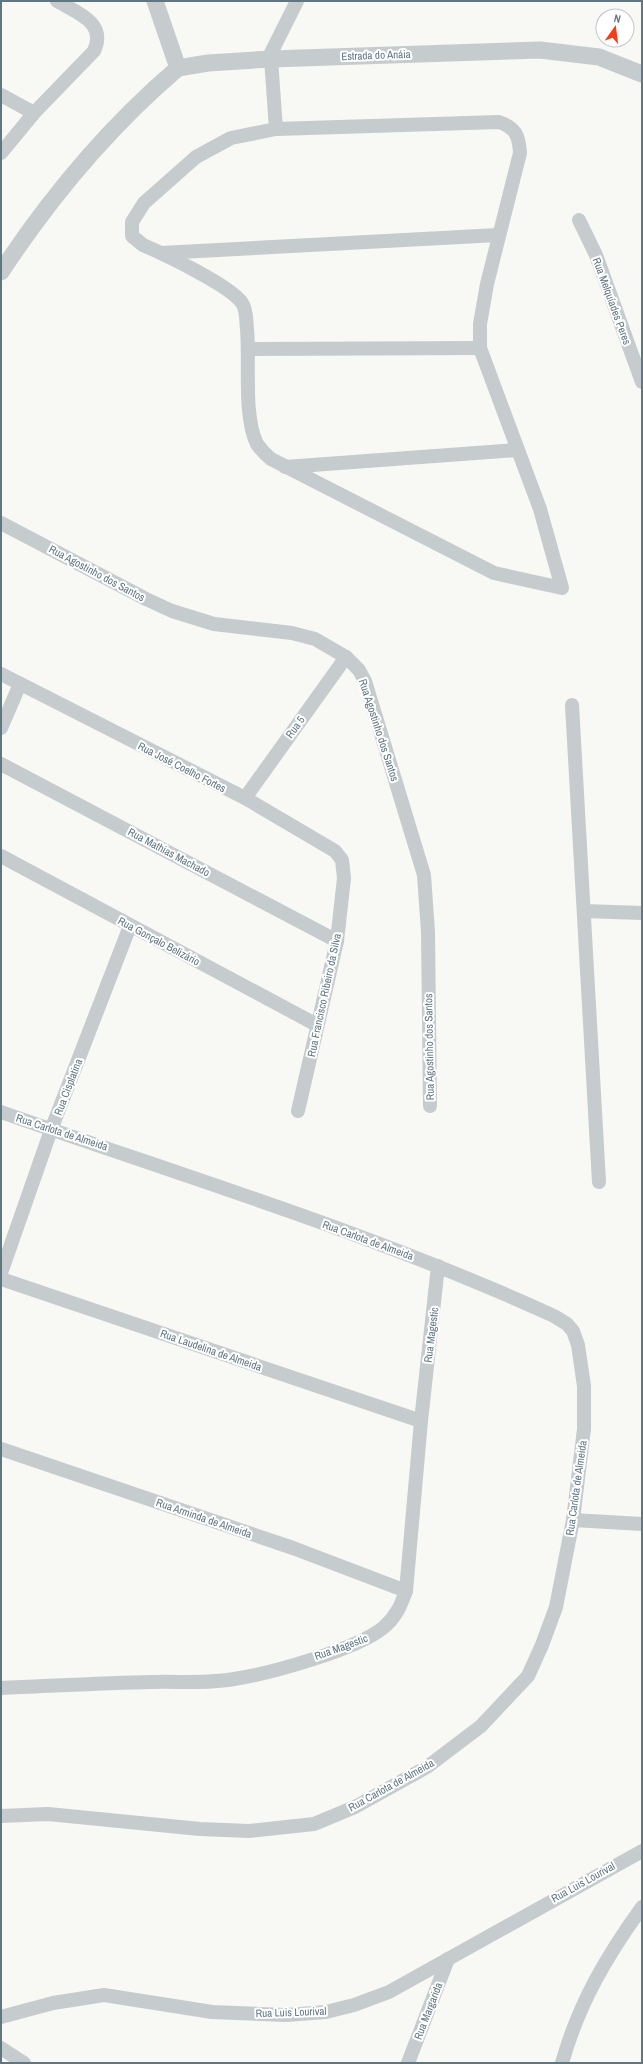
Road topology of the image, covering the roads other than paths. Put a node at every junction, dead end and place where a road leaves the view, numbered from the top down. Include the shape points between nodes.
1 (57, 1) edge
2 (155, 1) edge
3 (297, 1) edge
4 (270, 59) junction
5 (178, 68) junction
6 (642, 74) edge
7 (1, 95) edge
8 (34, 114) junction
9 (276, 128) junction
10 (1, 153) edge
11 (580, 220) dead end
12 (498, 235) junction
13 (161, 253) junction
14 (1, 272) edge
15 (480, 348) junction
16 (249, 349) junction
17 (642, 382) edge
18 (518, 450) junction
19 (284, 467) junction
20 (1, 523) edge
21 (346, 657) junction
22 (1, 674) edge
23 (20, 684) junction
24 (572, 705) dead end
25 (1, 728) edge
26 (1, 764) edge
27 (245, 798) junction
28 (1, 856) edge
29 (344, 878) joint
30 (584, 911) junction
31 (642, 914) edge
32 (130, 926) junction
33 (337, 941) junction
34 (317, 1025) junction
35 (430, 1106) dead end
36 (298, 1111) dead end
37 (1, 1112) edge
38 (51, 1130) junction
39 (599, 1182) dead end
40 (438, 1266) junction
41 (1, 1273) edge
42 (1, 1279) edge
43 (421, 1421) junction
44 (1, 1449) edge
45 (573, 1520) junction
46 (642, 1524) edge
47 (406, 1591) junction
48 (1, 1688) edge
49 (1, 1816) edge
50 (642, 1851) edge
51 (642, 1907) edge
52 (448, 1959) junction
53 (1, 2017) edge
54 (1, 2048) edge
55 (24, 2063) edge
56 (408, 2063) edge
57 (562, 2063) edge

1 - 8 street via 85,17 95,27 99,35 98,43 94,51
2 - 5 street
3 - 4 street
4 - 5 street, Estrada do Anáia via 208,63
4 - 6 street, Estrada do Anáia via 547,50 599,57
4 - 9 street
5 - 14 street via 144,97 77,168 23,238
7 - 8 street
8 - 10 street
9 - 12 street via 499,122 508,125 519,139 520,153
9 - 13 street via 231,138 196,157 144,203 132,222 132,236
11 - 17 street, Rua Melquíades Peres via 596,255
12 - 13 street
12 - 15 street via 482,306
13 - 16 street via 224,287 243,303 246,310
15 - 16 street
15 - 18 street
16 - 19 street via 249,394 254,437 271,460
18 - 19 street
18 - 19 street via 540,509 562,588 494,573
20 - 21 street, Rua Agostinho dos Santos via 172,611 214,624 292,632 315,639
21 - 27 street, Rua 5
21 - 35 street, Rua Agostinho dos Santos via 359,670 364,681 424,875 428,932
22 - 23 street, Rua José Coelho Fortes
23 - 25 street
23 - 27 street, Rua José Coelho Fortes
24 - 30 street
26 - 33 street, Rua Mathias Machado
27 - 29 street, Rua José Coelho Fortes via 335,851 342,860
28 - 32 street, Rua Gonçalo Belizário
29 - 33 street, Rua Francisco Ribeiro da Silva
30 - 31 street
30 - 39 street
32 - 34 street, Rua Gonçalo Belizário
32 - 38 street, Rua Cisplatina
33 - 34 street, Rua Francisco Ribeiro da Silva
34 - 36 street, Rua Francisco Ribeiro da Silva
37 - 38 street, Rua Carlota de Almeida
38 - 40 street, Rua Carlota de Almeida via 106,1147
38 - 41 street, Rua Cisplatina
40 - 43 street, Rua Magestic
40 - 45 street, Rua Carlota de Almeida via 554,1316 573,1331 578,1345 584,1386 584,1429
42 - 43 street, Rua Laudelina de Almeida
43 - 47 street, Rua Magestic
44 - 47 street, Rua Arminda de Almeida via 293,1548
45 - 46 street
45 - 49 street, Rua Carlota de Almeida via 556,1607 528,1676 482,1726 427,1767 355,1806 314,1824 250,1831 200,1829 48,1814
47 - 48 street, Rua Magestic via 394,1617 371,1637 261,1674 233,1680 203,1682
50 - 52 street, Rua Luis Lourival
51 - 57 street via 600,1968 578,2017
52 - 53 street, Rua Luis Lourival via 389,1992 326,2012 286,2015 212,2012 104,1995 52,2003
52 - 56 street, Rua Margarida
54 - 55 street

